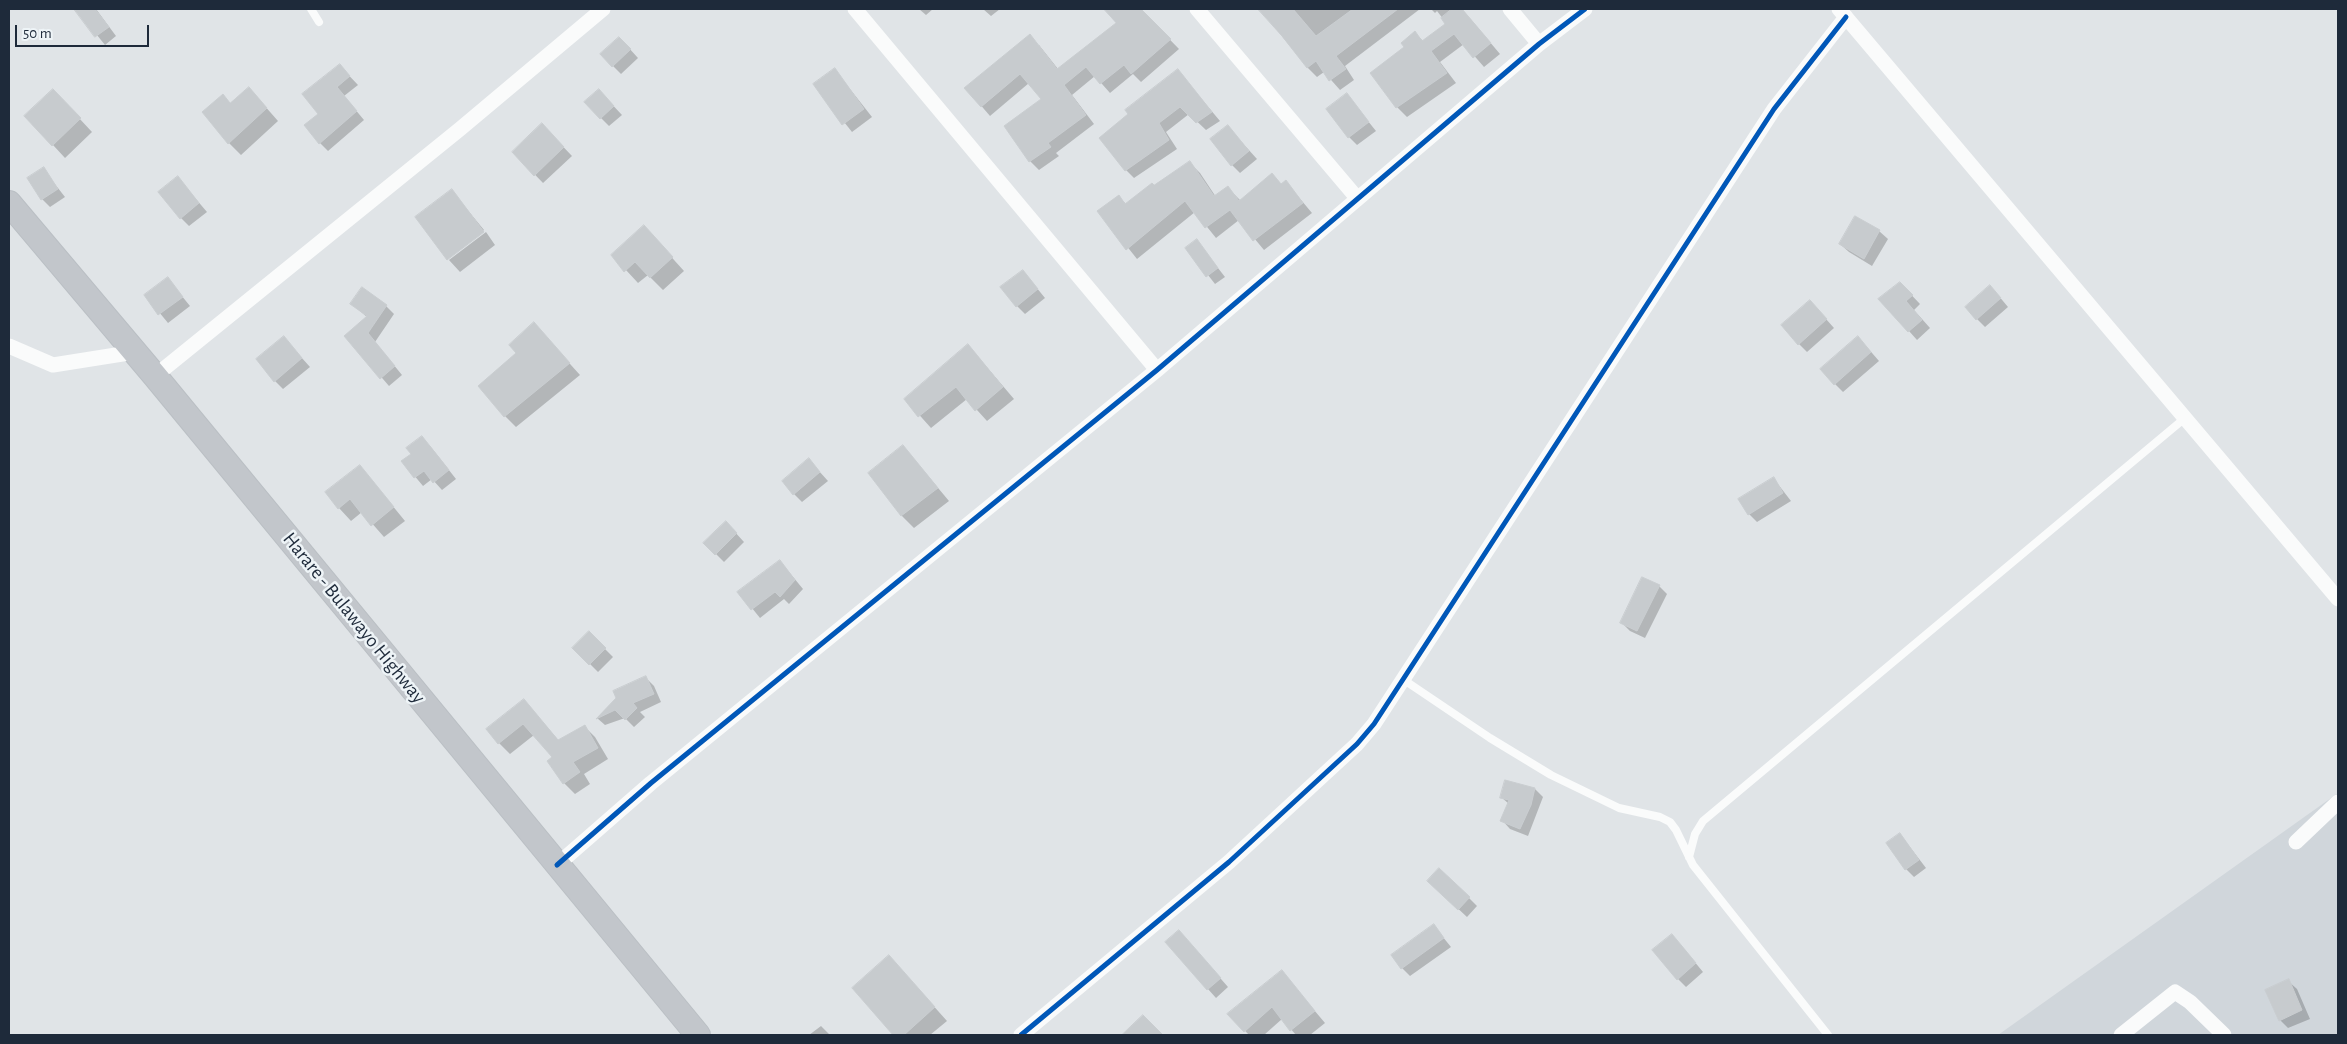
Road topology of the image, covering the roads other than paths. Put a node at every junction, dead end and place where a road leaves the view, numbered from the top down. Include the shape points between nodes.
1 (311, 9) edge
2 (603, 9) edge
3 (855, 9) edge
4 (1197, 9) edge
5 (1510, 9) edge
6 (1585, 9) edge
7 (1843, 13) edge
8 (319, 22) dead end
9 (1539, 44) junction
10 (1357, 198) junction
11 (9, 203) edge
12 (9, 346) edge
13 (135, 352) junction
14 (1157, 370) junction
15 (155, 376) junction
16 (2185, 418) junction
17 (2338, 599) edge
18 (1404, 680) junction
19 (2338, 802) edge
20 (2296, 842) dead end
21 (1689, 857) junction
22 (557, 865) junction
23 (698, 1035) edge
24 (1021, 1035) edge
25 (1828, 1035) edge
26 (2121, 1035) edge
27 (2224, 1035) edge

1 - 8 lane
2 - 15 street
3 - 14 street
4 - 10 street
5 - 9 street
6 - 9 street
7 - 16 street
7 - 18 street via 1774,109
9 - 10 street
10 - 14 street
11 - 13 highway, Harare - Bulawayo Highway
12 - 13 street via 54,365
13 - 15 highway, Harare - Bulawayo Highway
14 - 22 street via 651,783
15 - 22 highway, Harare - Bulawayo Highway
16 - 17 street
16 - 21 lane via 1703,821 1694,834
18 - 21 lane via 1551,775 1619,808 1665,819 1676,830
18 - 24 street via 1374,724 1350,751 1229,862
19 - 20 street
21 - 25 lane
22 - 23 highway, Harare - Bulawayo Highway
26 - 27 street via 2175,992 2196,1006

